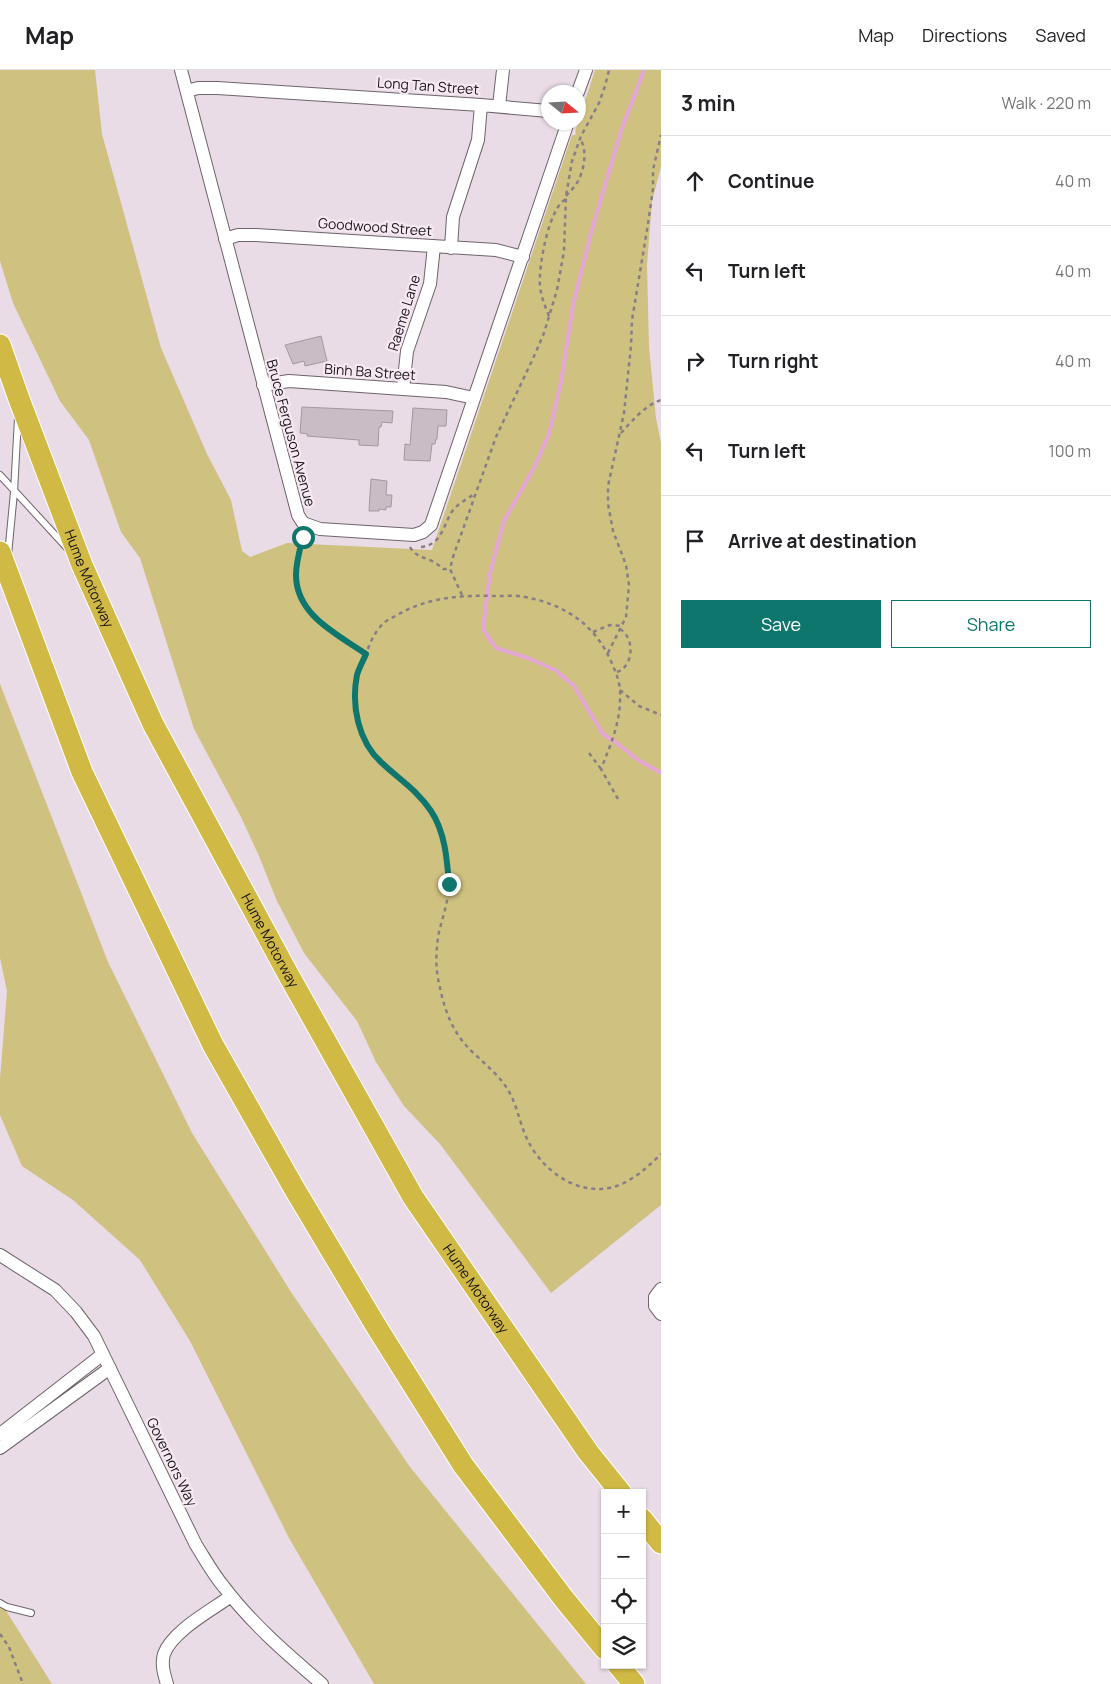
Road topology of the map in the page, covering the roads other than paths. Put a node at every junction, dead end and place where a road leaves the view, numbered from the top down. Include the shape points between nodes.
1 (181, 70) edge
2 (502, 70) edge
3 (586, 70) edge
4 (581, 85) edge
5 (187, 92) junction
6 (481, 105) junction
7 (499, 106) junction
8 (541, 110) edge
9 (565, 130) edge
10 (225, 239) junction
11 (434, 246) junction
12 (451, 248) junction
13 (523, 257) junction
14 (0, 345) edge
15 (263, 385) junction
16 (402, 389) junction
17 (474, 398) junction
18 (19, 399) junction
19 (0, 475) edge
20 (14, 492) junction
21 (3, 562) edge
22 (82, 565) junction
23 (0, 1255) edge
24 (661, 1289) edge
25 (661, 1314) edge
26 (103, 1354) junction
27 (110, 1368) junction
28 (0, 1434) edge
29 (0, 1448) edge
30 (618, 1489) edge
31 (646, 1524) edge
32 (661, 1542) edge
33 (231, 1596) junction
34 (0, 1603) edge
35 (31, 1613) dead end
36 (601, 1644) edge
37 (621, 1669) edge
38 (167, 1684) edge
39 (322, 1684) edge
40 (634, 1684) edge

1 - 5 street, Bruce Ferguson Avenue
2 - 7 street
3 - 4 street
5 - 6 street, Long Tan Street via 198,88 217,88
5 - 10 street, Bruce Ferguson Avenue
6 - 7 street, Long Tan Street
6 - 12 street via 478,140 453,217
7 - 8 street, Long Tan Street
9 - 13 street, Bruce Ferguson Avenue
10 - 11 street, Goodwood Street via 256,235
10 - 15 street, Bruce Ferguson Avenue
11 - 12 street, Goodwood Street
11 - 16 street, Raeme Lane via 430,284 407,351
12 - 13 street, Goodwood Street via 496,250
13 - 17 street, Bruce Ferguson Avenue
14 - 18 highway, Hume Motorway
15 - 16 street, Binh Ba Street via 289,382
15 - 17 street, Bruce Ferguson Avenue via 298,515 303,523 320,529 414,535 428,529 434,519
16 - 17 street, Binh Ba Street
18 - 20 lane
18 - 22 highway, Hume Motorway
19 - 20 lane
20 - 21 lane
20 - 22 lane
21 - 36 highway via 82,772 213,1045 298,1196 463,1465
22 - 30 highway, Hume Motorway via 152,724 413,1197 588,1452
23 - 26 street, Governors Way via 56,1290 94,1336
24 - 25 street via 654,1297 655,1306
26 - 27 street, Governors Way
26 - 28 street
27 - 29 street
27 - 33 street, Governors Way via 196,1545
31 - 32 highway
33 - 38 street via 171,1642 163,1661
33 - 39 street, Governors Way via 263,1632
34 - 35 lane
37 - 40 highway

